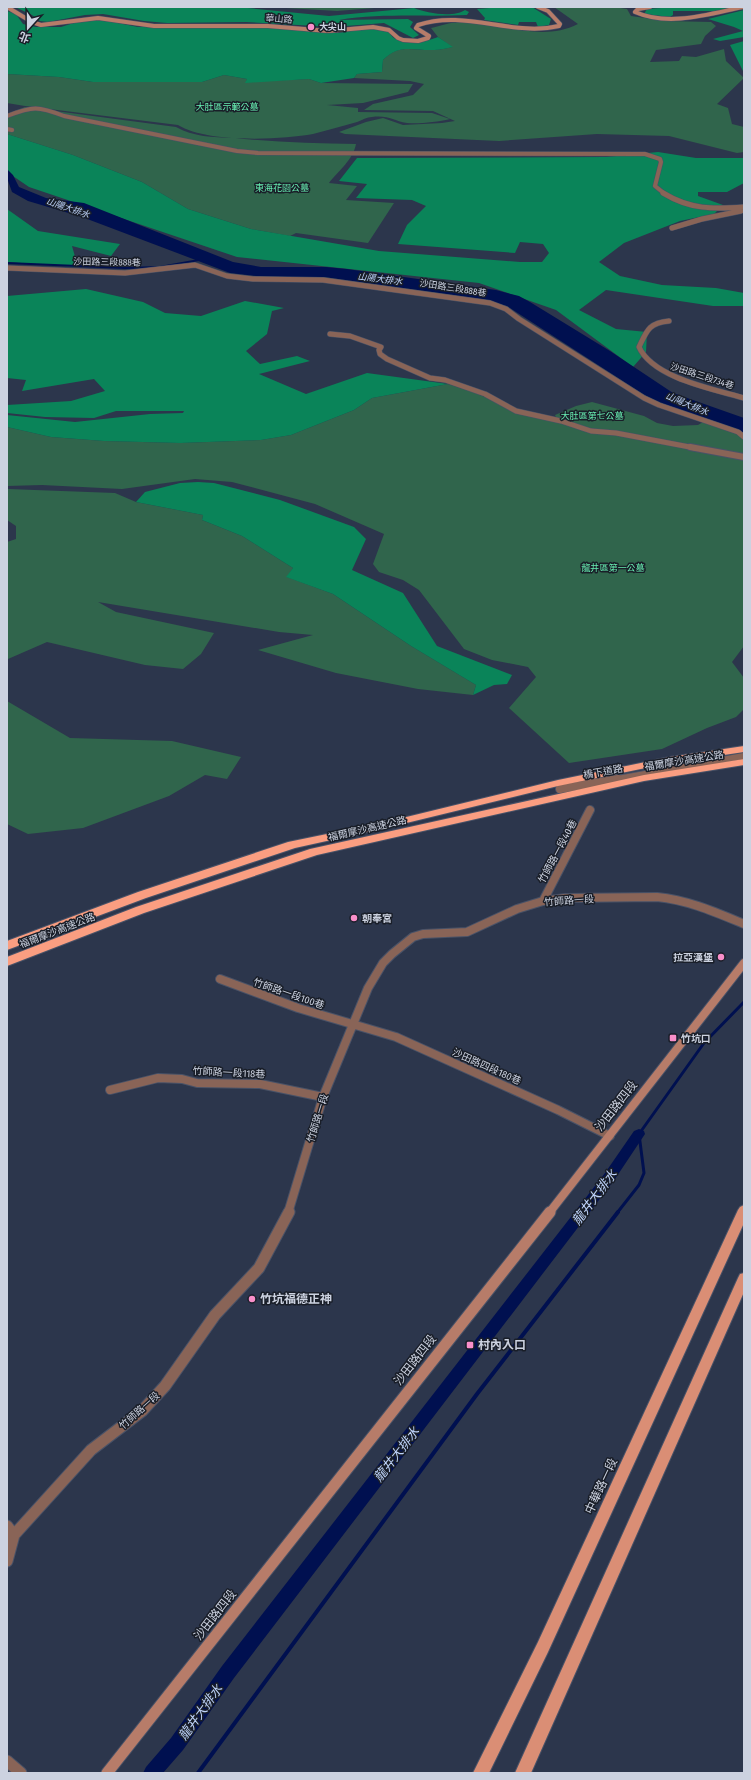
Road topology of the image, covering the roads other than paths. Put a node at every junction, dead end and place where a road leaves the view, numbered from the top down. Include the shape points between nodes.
1 (7, 7) edge
2 (538, 7) edge
3 (650, 7) edge
4 (743, 7) edge
5 (7, 116) edge
6 (744, 207) edge
7 (744, 210) edge
8 (672, 228) dead end
9 (7, 268) edge
10 (669, 320) dead end
11 (330, 334) dead end
12 (744, 398) edge
13 (744, 437) edge
14 (744, 457) edge
15 (744, 749) edge
16 (744, 756) edge
17 (744, 762) edge
18 (560, 789) dead end
19 (590, 810) dead end
20 (543, 901) junction
21 (744, 924) edge
22 (7, 946) edge
23 (7, 962) edge
24 (744, 963) edge
25 (220, 979) dead end
26 (352, 1025) junction
27 (110, 1090) dead end
28 (323, 1097) junction
29 (610, 1136) junction
30 (744, 1210) edge
31 (744, 1278) edge
32 (11, 1531) edge
33 (7, 1561) edge
34 (7, 1761) edge
35 (21, 1773) edge
36 (107, 1773) edge
37 (481, 1773) edge
38 (523, 1773) edge

1 - 2 street, 華山路 via 18,11 32,24 41,25 98,18 138,25 261,26 328,31 373,26 389,30 403,40 418,41 429,36 416,28 418,25 448,19 467,19 494,25 538,29 559,26 548,11
3 - 4 street via 635,12 646,17 687,19
5 - 6 street via 33,106 42,107 64,116 258,153 645,154 660,159 661,162 655,186 678,202 699,208
7 - 8 street
9 - 13 street, 沙田路三段888巷 via 125,273 195,265 227,276 323,280 490,303 506,309 644,398 738,432
10 - 12 street, 沙田路三段734巷 via 652,324 639,348 643,357 654,368 667,374
11 - 14 street via 350,336 381,347 380,354 387,359 430,378 445,380 485,394 516,411 591,431 623,434
15 - 22 highway, 福爾摩沙高速公路 via 670,760 558,783 292,846 142,895
16 - 18 street, 橋下道路
17 - 23 highway, 福爾摩沙高速公路 via 644,778 314,852 140,910
19 - 20 street, 竹師路一段40巷
20 - 21 street, 竹師路一段 via 657,896 672,898
20 - 26 street, 竹師路一段 via 517,909 467,932 423,934 413,937 383,963 368,988
24 - 29 street, 沙田路四段
25 - 26 street, 竹師路一段100巷
26 - 28 street, 竹師路一段
26 - 29 street, 沙田路四段180巷 via 396,1038
27 - 28 street, 竹師路一段118巷 via 158,1078 182,1079 196,1083 260,1084
28 - 32 street, 竹師路一段 via 290,1210 259,1268 215,1316 165,1386 142,1411 91,1450
29 - 36 street, 沙田路四段
30 - 37 main road, 中華路一段 via 543,1646
31 - 38 main road
32 - 33 street, 竹師路一段
34 - 35 street

